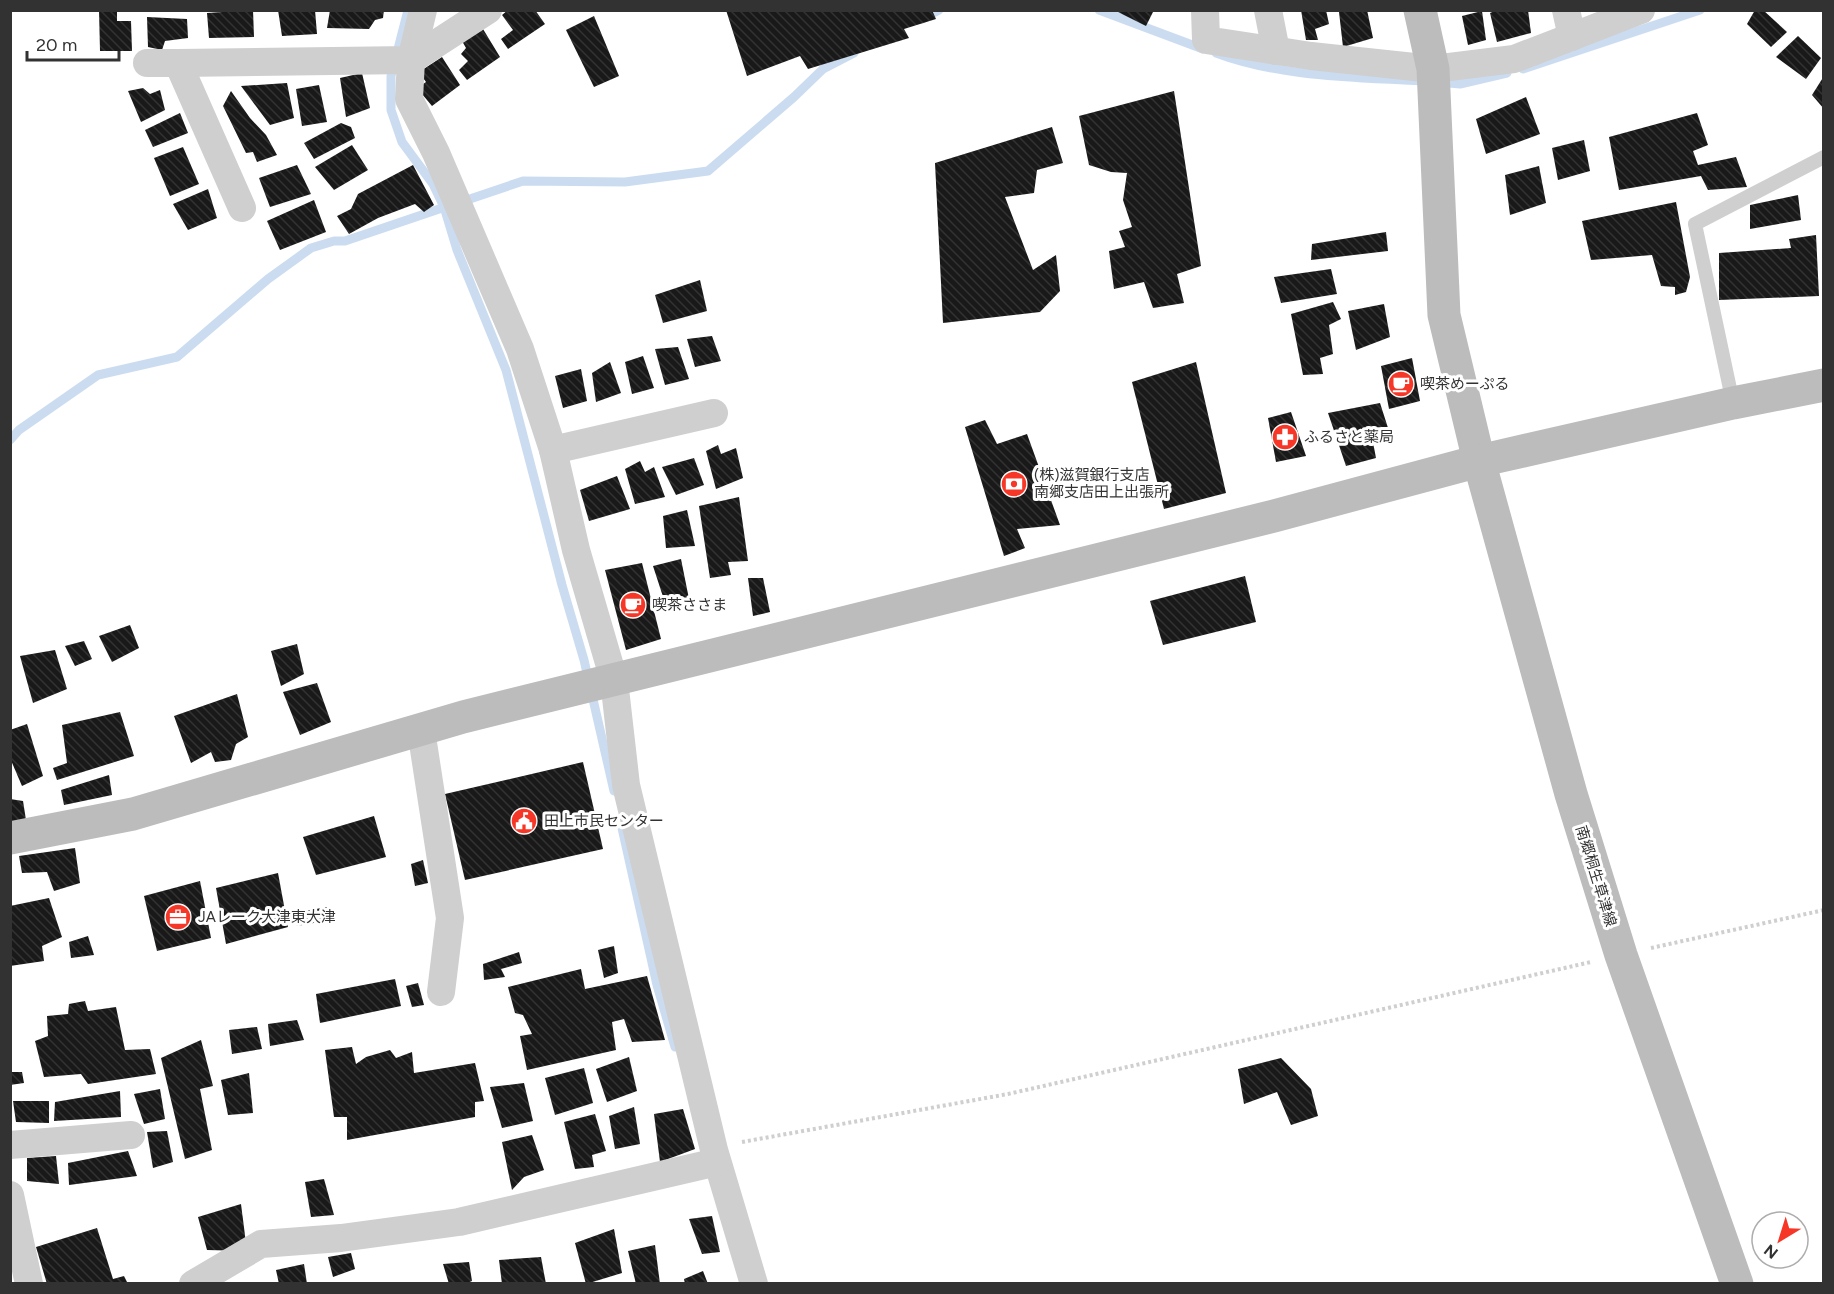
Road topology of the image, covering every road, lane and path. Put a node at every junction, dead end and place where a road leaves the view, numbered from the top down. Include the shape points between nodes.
1 (423, 10) edge
2 (488, 10) edge
3 (1205, 10) edge
4 (1268, 10) edge
5 (1420, 10) edge
6 (1641, 10) edge
7 (1569, 24) edge
8 (1276, 51) junction
9 (411, 60) junction
10 (147, 63) dead end
11 (178, 63) junction
12 (1433, 69) junction
13 (1824, 157) edge
14 (242, 208) dead end
15 (1824, 386) edge
16 (1733, 403) junction
17 (714, 412) dead end
18 (553, 450) junction
19 (1479, 461) junction
20 (614, 680) junction
21 (421, 730) junction
22 (10, 838) edge
23 (1824, 910) edge
24 (1621, 955) junction
25 (441, 992) dead end
26 (131, 1135) dead end
27 (10, 1145) edge
28 (715, 1156) junction
29 (10, 1195) edge
30 (29, 1284) edge
31 (193, 1284) edge
32 (754, 1284) edge
33 (1737, 1284) edge

1 - 9 street
2 - 9 street
3 - 8 street via 1206,40
4 - 8 street
5 - 12 street, 南郷桐生草津線
6 - 7 street
7 - 12 street via 1514,58
8 - 12 street
9 - 11 street
9 - 18 street via 409,99 519,349
10 - 11 street
11 - 14 street
12 - 19 street, 南郷桐生草津線 via 1444,315
13 - 16 lane via 1695,224
15 - 16 street
16 - 19 street
17 - 18 street
18 - 20 street via 576,550
19 - 20 street via 1274,516
19 - 24 street, 南郷桐生草津線 via 1571,794
20 - 21 street
20 - 28 street via 626,785
21 - 22 street via 133,814
21 - 25 street via 450,918
23 - 24 path
24 - 28 path via 1019,1092 747,1141
24 - 33 street, 南郷桐生草津線
26 - 27 street
28 - 31 street via 459,1222 261,1244
28 - 32 street
29 - 30 street

